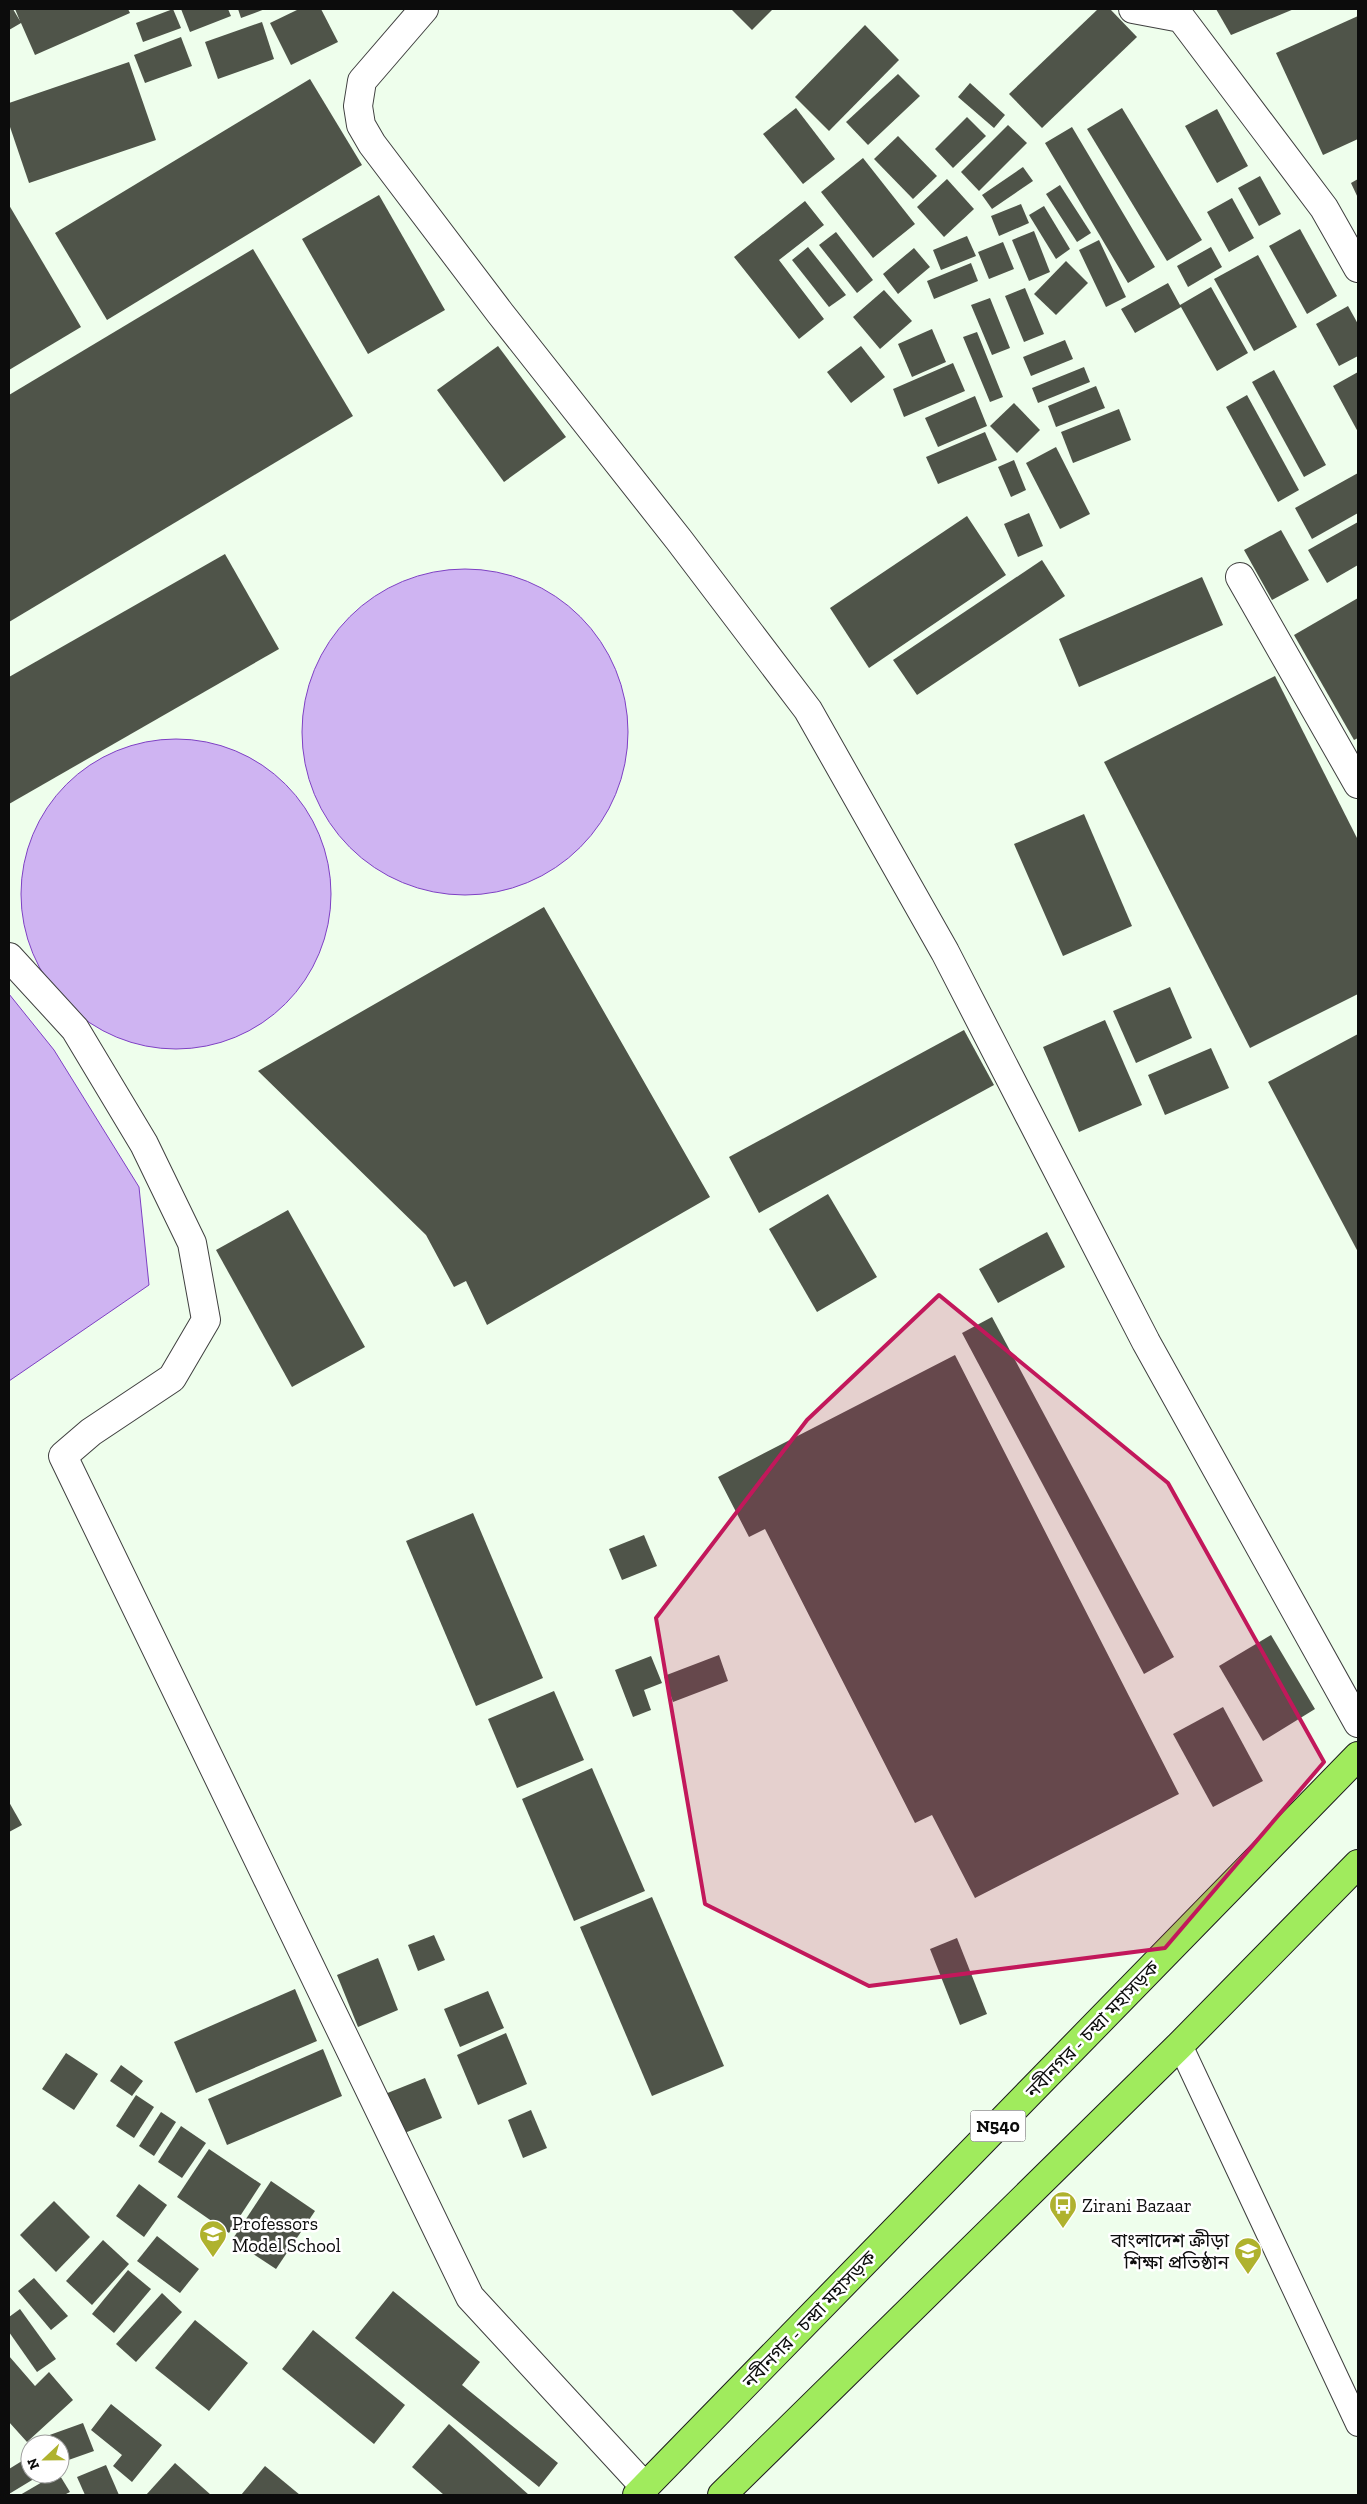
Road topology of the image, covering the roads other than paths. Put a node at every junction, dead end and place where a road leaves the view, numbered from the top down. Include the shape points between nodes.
1 (424, 9) edge
2 (1133, 9) edge
3 (1358, 268) edge
4 (1240, 577) dead end
5 (1358, 784) edge
6 (9, 957) edge
7 (1358, 1723) edge
8 (1358, 1756) edge
9 (1358, 1864) edge
10 (1180, 2046) junction
11 (1358, 2424) edge
12 (641, 2491) edge
13 (722, 2495) edge

1 - 7 street via 362,81 358,106 361,125 494,305 808,710 945,952 1146,1342
2 - 3 street via 1181,18 1324,208
4 - 5 street
6 - 12 street via 75,1029 144,1144 192,1243 206,1320 172,1378 91,1432 63,1456 470,2297
8 - 12 highway, নবীনগর - চন্দ্রা মহাসড়ক / N540
9 - 10 highway
10 - 11 lane
10 - 13 highway

